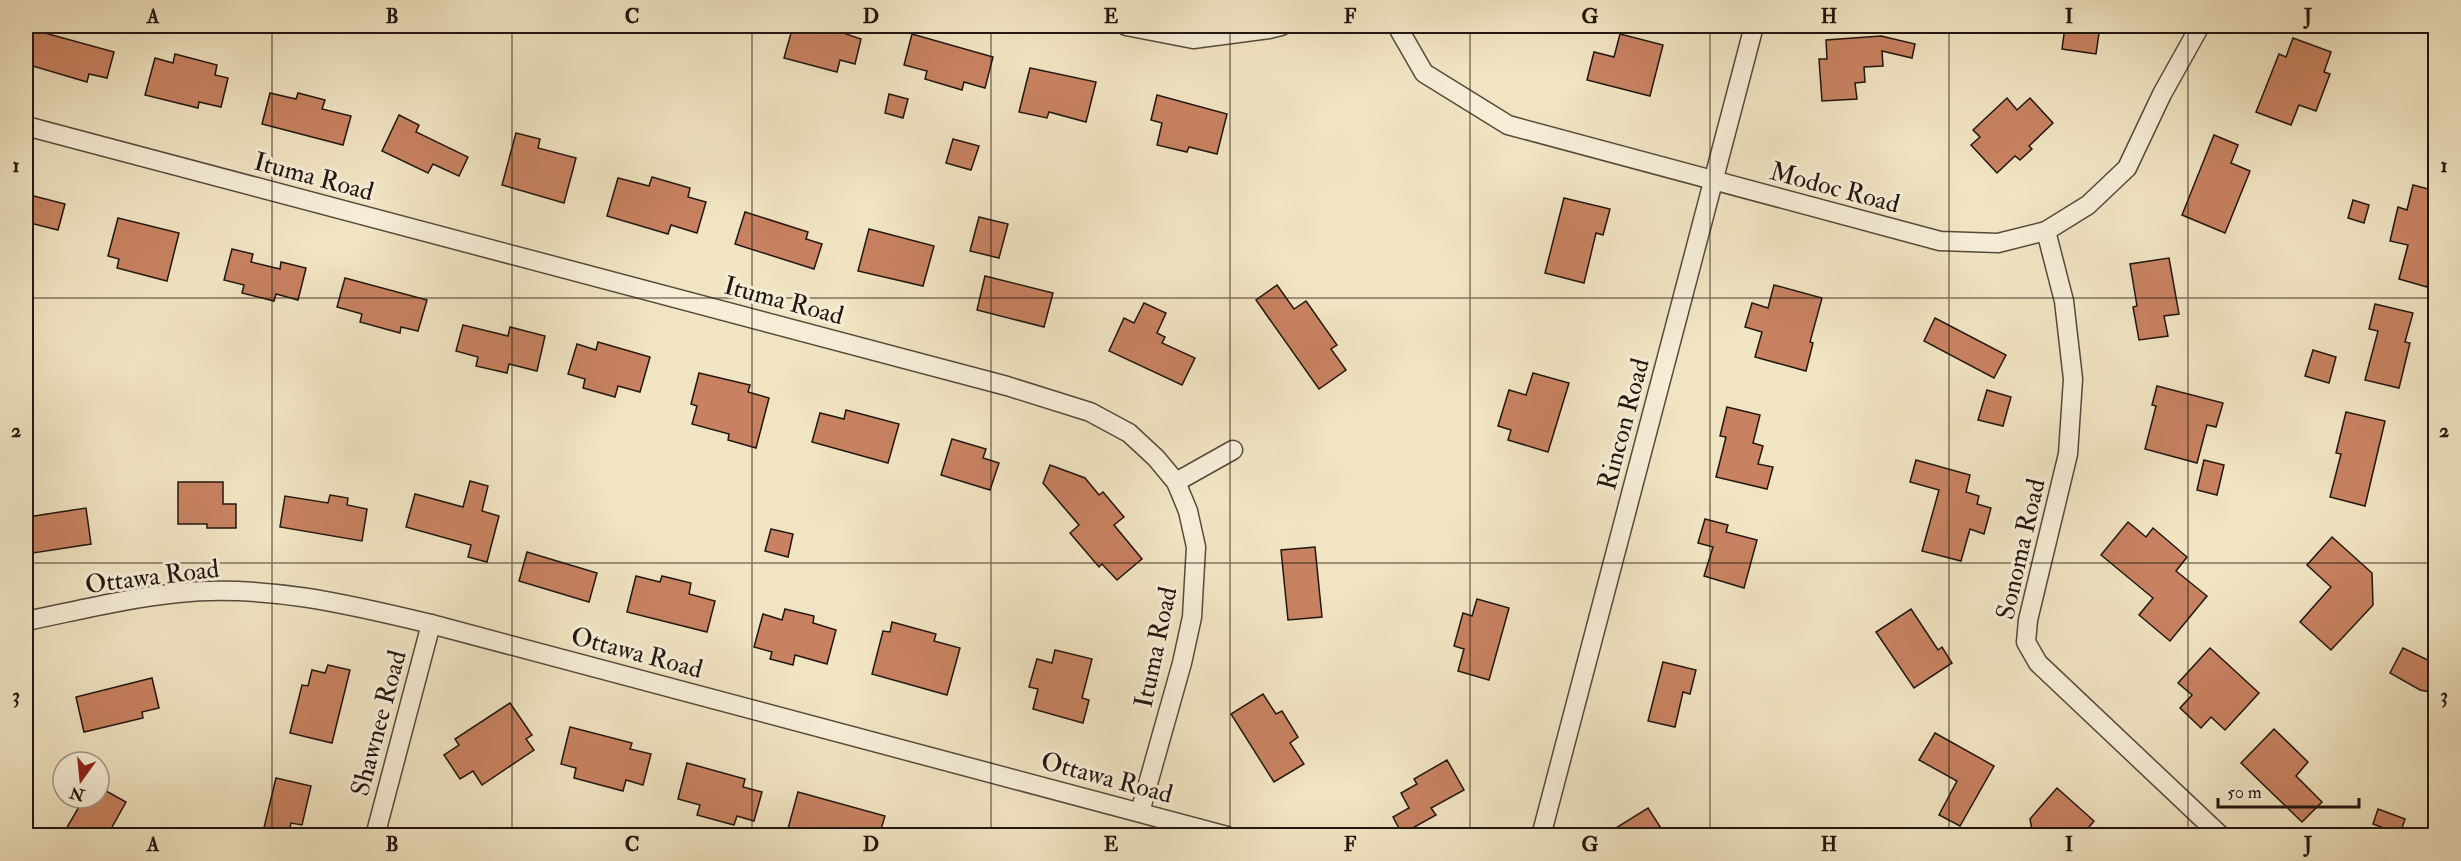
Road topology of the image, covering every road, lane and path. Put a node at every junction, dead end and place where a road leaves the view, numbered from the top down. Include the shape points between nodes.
1 (1126, 26) edge
2 (1281, 26) edge
3 (1396, 26) edge
4 (1754, 26) edge
5 (2200, 26) edge
6 (26, 126) edge
7 (1714, 182) junction
8 (2046, 231) junction
9 (1233, 450) dead end
10 (1176, 482) junction
11 (26, 621) edge
12 (431, 624) junction
13 (1140, 812) junction
14 (375, 836) edge
15 (1227, 836) edge
16 (1540, 836) edge
17 (2221, 836) edge

1 - 2 street via 1193,39
3 - 7 street, Modoc Road via 1424,73 1508,125
4 - 7 street, Rincon Road
5 - 8 street, Modoc Road via 2127,168 2088,205
6 - 10 street, Ituma Road via 1007,386 1090,412 1129,433
7 - 8 street, Modoc Road via 1940,241 1998,243
7 - 16 street, Rincon Road
8 - 17 street, Sonoma Road via 2064,301 2073,379 2068,454 2026,642 2038,663
9 - 10 street
10 - 13 street, Ituma Road via 1196,547 1192,617
11 - 12 street, Ottawa Road via 179,593 242,591 313,598
12 - 13 street, Ottawa Road
12 - 14 street, Shawnee Road
13 - 15 street, Ottawa Road

